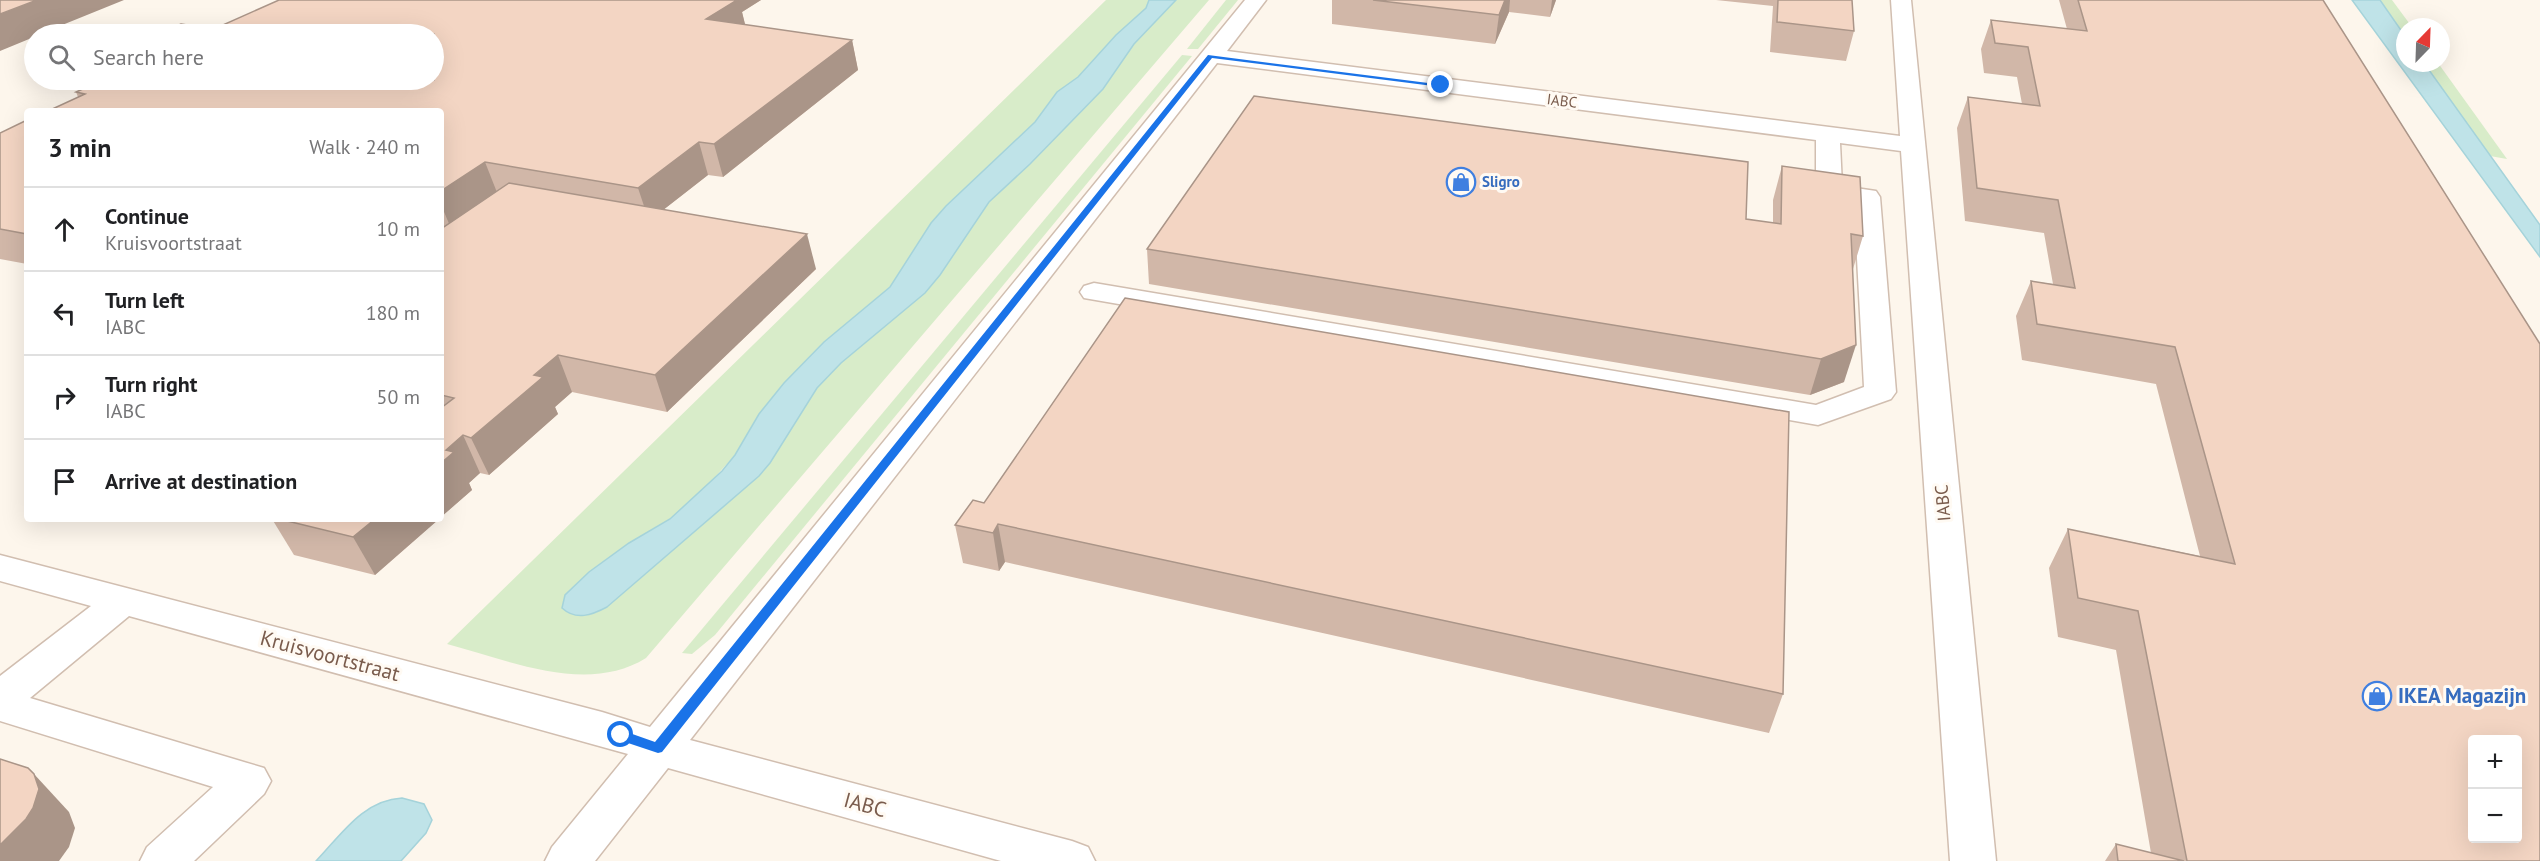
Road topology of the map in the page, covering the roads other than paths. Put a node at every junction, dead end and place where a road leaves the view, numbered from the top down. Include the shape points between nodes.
1 (1256, 0) edge
2 (1901, 0) edge
3 (1210, 56) junction
4 (1828, 135) junction
5 (1913, 145) junction
6 (1094, 292) dead end
7 (0, 568) edge
8 (123, 601) junction
9 (0, 699) edge
10 (0, 705) edge
11 (658, 748) junction
12 (163, 861) edge
13 (568, 861) edge
14 (1072, 861) edge
15 (1972, 861) edge

1 - 3 street
2 - 5 street, IABC
3 - 4 street, IABC
3 - 11 street
4 - 5 street, IABC
4 - 6 street via 1829,192 1868,197 1880,392 1818,415
5 - 15 street, IABC
7 - 8 street, Kruisvoortstraat
8 - 9 street
8 - 11 street, Kruisvoortstraat via 602,729
10 - 12 street via 249,781
11 - 13 street
11 - 14 street, IABC

